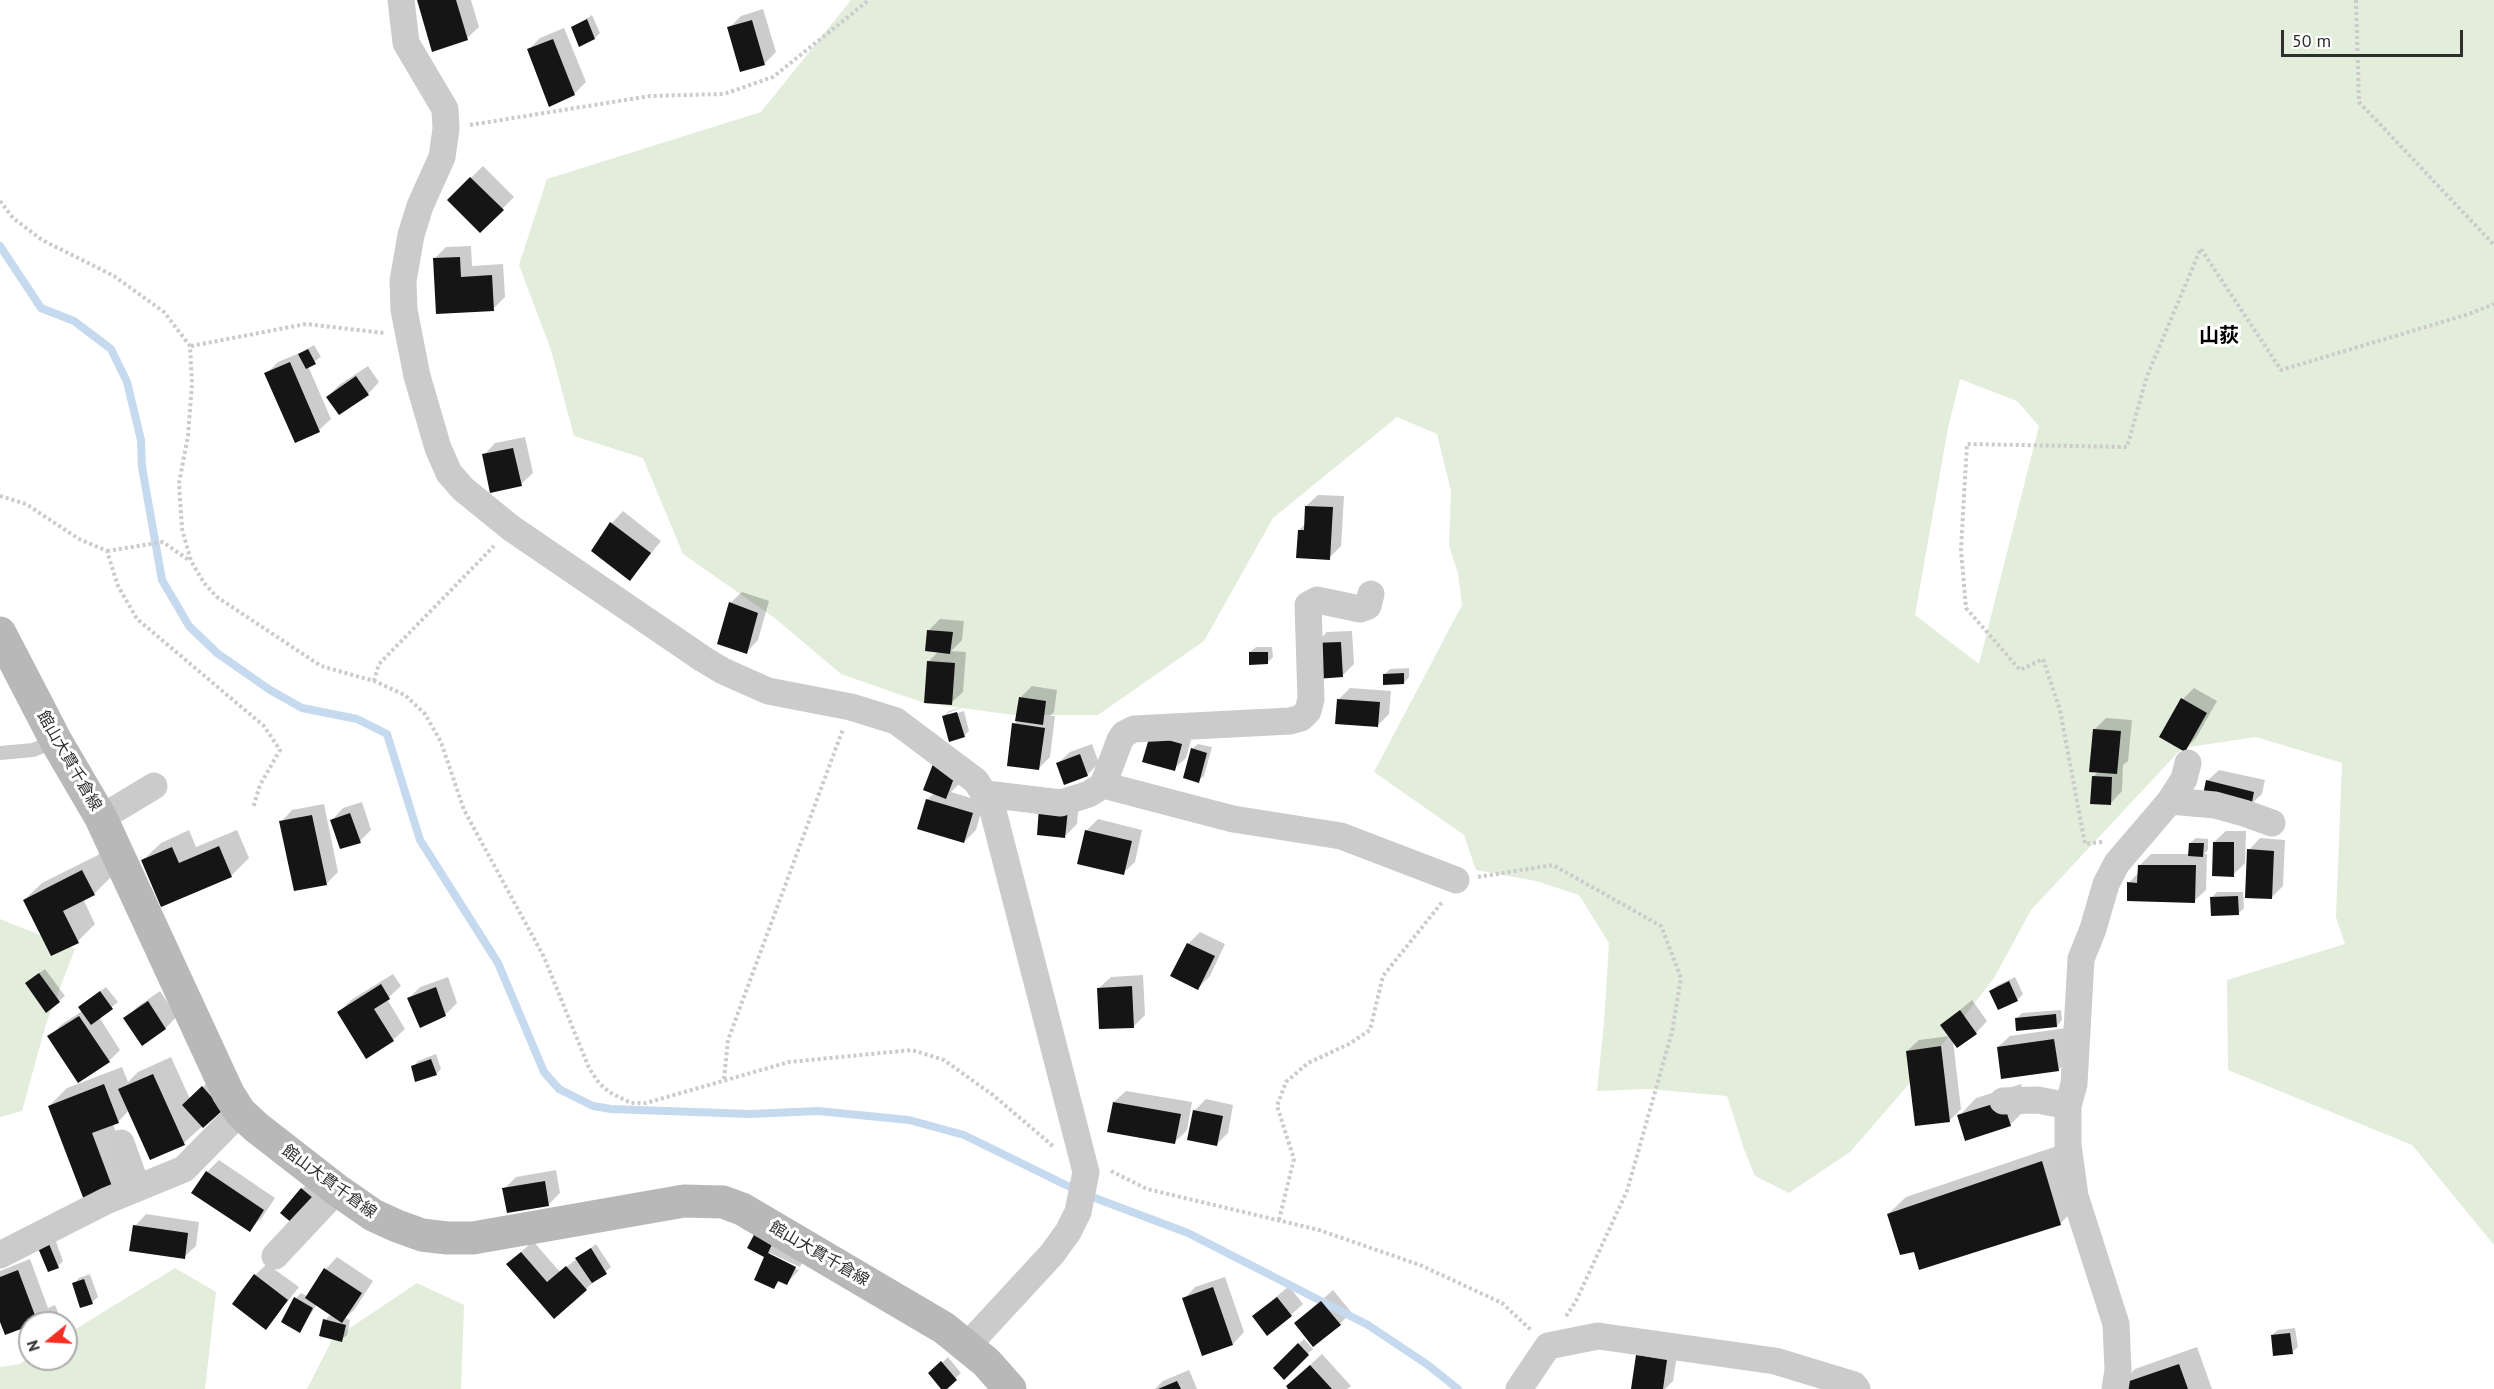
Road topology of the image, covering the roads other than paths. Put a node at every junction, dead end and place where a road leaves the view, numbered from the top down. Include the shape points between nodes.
1 (401, 0) edge
2 (1371, 594) dead end
3 (0, 633) edge
4 (56, 741) junction
5 (0, 753) edge
6 (2188, 763) dead end
7 (1103, 785) junction
8 (154, 786) dead end
9 (986, 794) junction
10 (2170, 801) junction
11 (101, 818) junction
12 (2272, 823) dead end
13 (1456, 880) road end
14 (2003, 1101) dead end
15 (2068, 1106) junction
16 (240, 1112) junction
17 (121, 1143) dead end
18 (137, 1188) junction
19 (337, 1190) junction
20 (0, 1255) edge
21 (275, 1256) dead end
22 (967, 1346) junction
23 (1010, 1389) edge
24 (1519, 1389) edge
25 (1857, 1389) edge
26 (2115, 1389) edge

1 - 9 street via 406,43 445,109 442,157 420,206 403,281 404,310 420,386 449,473 511,528 723,671 768,691 851,707 896,721 970,776
2 - 7 street via 1368,606 1360,609 1317,600 1308,605 1311,699 1301,718 1134,729 1120,740
3 - 4 main road, 館山大貫千倉線
4 - 5 lane via 33,750
4 - 11 main road, 館山大貫千倉線
6 - 10 street
7 - 9 street via 1061,803
7 - 13 street via 1233,819 1341,836
8 - 11 street
9 - 22 street via 1086,1172 1078,1212 1068,1232
10 - 12 street via 2215,805
10 - 15 street via 2117,863 2106,884 2081,959 2074,1084
11 - 16 main road, 館山大貫千倉線
14 - 15 street via 2038,1100
15 - 26 street via 2068,1146 2075,1196 2116,1324
16 - 18 street via 184,1169
16 - 19 main road, 館山大貫千倉線
17 - 18 street
18 - 20 street
19 - 21 street
19 - 22 main road, 館山大貫千倉線 via 397,1226 447,1238 473,1238 684,1201 723,1202 742,1209 904,1303
22 - 23 main road, 館山大貫千倉線
24 - 25 street via 1548,1346 1598,1336 1774,1361

